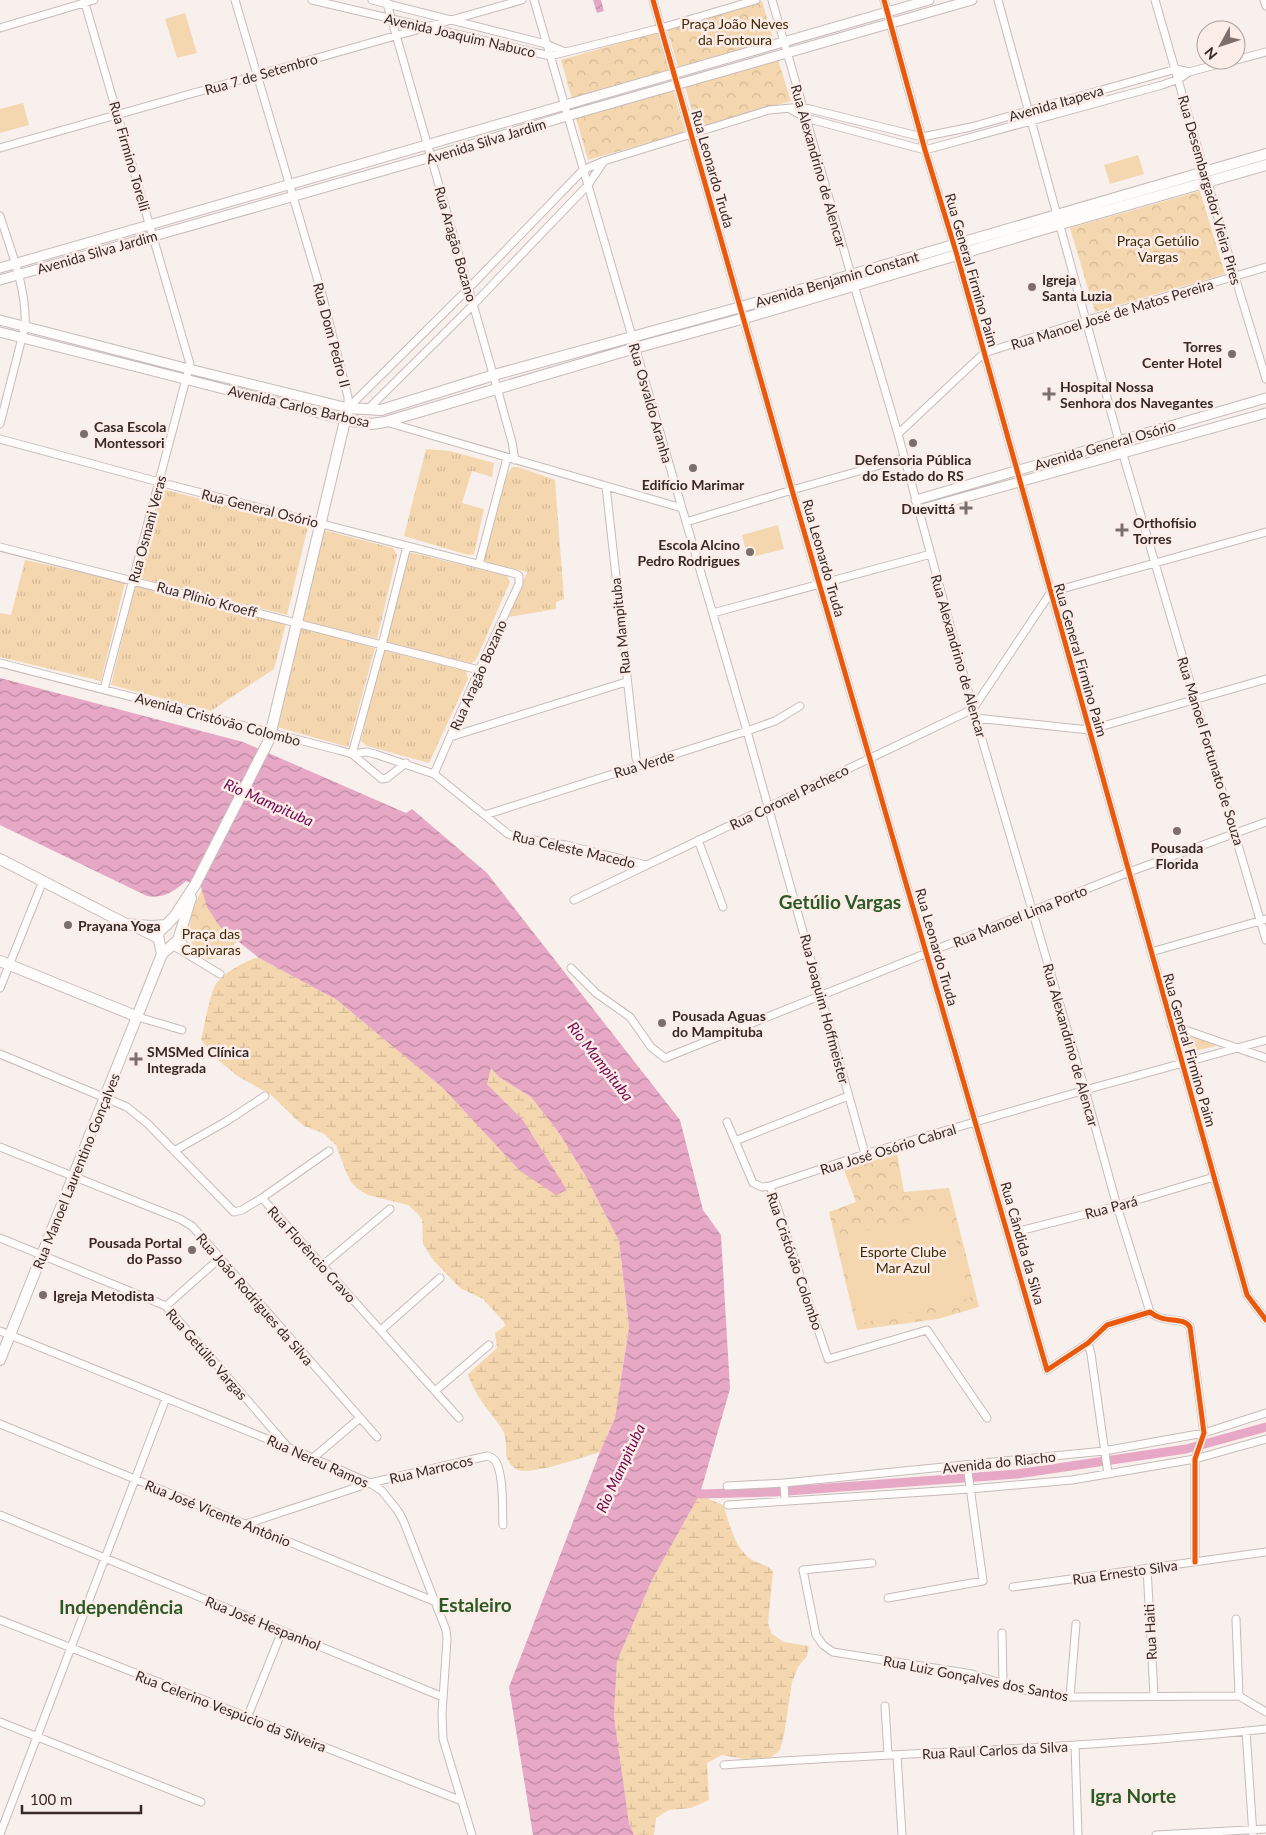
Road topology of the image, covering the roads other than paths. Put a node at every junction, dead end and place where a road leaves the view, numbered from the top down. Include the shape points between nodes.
1 (94, 0) edge
2 (235, 0) edge
3 (312, 0) edge
4 (372, 0) edge
5 (522, 0) edge
6 (534, 0) edge
7 (653, 0) edge
8 (772, 0) edge
9 (884, 0) edge
10 (929, 0) edge
11 (972, 0) edge
12 (998, 0) edge
13 (1155, 0) edge
14 (1264, 0) edge
15 (84, 1) edge
16 (753, 1) edge
17 (387, 2) edge
18 (1266, 6) edge
19 (887, 12) junction
20 (392, 19) junction
21 (453, 20) junction
22 (890, 23) junction
23 (429, 26) junction
24 (0, 28) edge
25 (661, 28) junction
26 (396, 36) junction
27 (784, 42) junction
28 (546, 44) junction
29 (566, 52) junction
30 (1266, 52) edge
31 (787, 54) junction
32 (550, 56) junction
33 (1246, 57) edge
34 (1176, 69) junction
35 (1197, 70) edge
36 (1189, 72) junction
37 (674, 73) junction
38 (257, 75) junction
39 (1179, 79) junction
40 (678, 86) junction
41 (564, 105) junction
42 (802, 107) junction
43 (790, 109) junction
44 (1028, 111) junction
45 (118, 115) junction
46 (567, 116) junction
47 (806, 118) junction
48 (1031, 122) junction
49 (691, 133) junction
50 (922, 137) junction
51 (428, 144) junction
52 (0, 148) edge
53 (925, 150) junction
54 (1266, 154) edge
55 (431, 157) junction
56 (604, 161) junction
57 (1266, 165) edge
58 (583, 170) junction
59 (1206, 177) junction
60 (289, 184) junction
61 (588, 186) junction
62 (292, 196) junction
63 (0, 216) edge
64 (1059, 219) junction
65 (150, 224) junction
66 (153, 236) junction
67 (956, 250) junction
68 (15, 263) junction
69 (1266, 267) edge
70 (0, 268) edge
71 (18, 274) junction
72 (1234, 277) junction
73 (0, 280) edge
74 (852, 280) junction
75 (469, 288) junction
76 (473, 304) junction
77 (742, 307) junction
78 (745, 318) junction
79 (0, 320) edge
80 (1087, 320) junction
81 (26, 326) junction
82 (0, 332) edge
83 (22, 337) junction
84 (632, 337) junction
85 (635, 348) junction
86 (984, 353) junction
87 (189, 369) junction
88 (494, 375) junction
89 (187, 379) junction
90 (1266, 379) edge
91 (497, 388) junction
92 (450, 389) junction
93 (1266, 398) edge
94 (366, 410) junction
95 (1266, 412) edge
96 (347, 414) junction
97 (385, 422) junction
98 (0, 424) edge
99 (898, 434) junction
100 (0, 439) edge
101 (1119, 441) junction
102 (1123, 452) junction
103 (905, 458) junction
104 (511, 459) junction
105 (1017, 470) junction
106 (159, 482) junction
107 (1020, 482) junction
108 (606, 486) junction
109 (792, 490) junction
110 (916, 500) junction
111 (682, 508) junction
112 (919, 510) junction
113 (686, 522) junction
114 (321, 524) junction
115 (1266, 532) edge
116 (0, 546) edge
117 (407, 546) junction
118 (931, 554) junction
119 (479, 564) junction
120 (1155, 564) junction
121 (520, 576) joint
122 (133, 580) junction
123 (820, 584) junction
124 (1051, 592) junction
125 (713, 613) junction
126 (297, 623) junction
127 (382, 645) junction
128 (0, 662) edge
129 (479, 670) junction
130 (1266, 679) edge
131 (626, 682) junction
132 (104, 689) junction
133 (1196, 700) junction
134 (800, 706) dead end
135 (973, 708) junction
136 (976, 718) junction
137 (1089, 730) junction
138 (747, 731) junction
139 (271, 732) junction
140 (450, 737) junction
141 (352, 754) junction
142 (870, 758) junction
143 (406, 764) junction
144 (639, 765) junction
145 (434, 774) junction
146 (769, 806) junction
147 (485, 815) junction
148 (1266, 822) edge
149 (1236, 832) junction
150 (698, 840) junction
151 (0, 859) edge
152 (646, 866) junction
153 (1129, 872) junction
154 (43, 881) junction
155 (195, 885) junction
156 (574, 900) dead end
157 (723, 906) dead end
158 (1032, 911) junction
159 (1264, 920) edge
160 (126, 924) junction
161 (166, 925) junction
162 (179, 935) junction
163 (159, 940) junction
164 (1266, 940) edge
165 (172, 945) junction
166 (1151, 952) junction
167 (162, 954) junction
168 (927, 954) junction
169 (190, 956) junction
170 (5, 963) edge
171 (571, 968) dead end
172 (220, 974) dead end
173 (0, 988) edge
174 (821, 997) junction
175 (138, 1017) junction
176 (1171, 1025) junction
177 (182, 1030) dead end
178 (1266, 1040) edge
179 (1238, 1048) junction
180 (0, 1054) edge
181 (1266, 1058) edge
182 (1182, 1063) junction
183 (1085, 1090) junction
184 (265, 1096) dead end
185 (848, 1096) junction
186 (106, 1097) junction
187 (727, 1122) dead end
188 (976, 1122) junction
189 (735, 1141) junction
190 (0, 1146) edge
191 (174, 1151) junction
192 (329, 1151) dead end
193 (865, 1154) junction
194 (74, 1176) junction
195 (1214, 1177) junction
196 (770, 1186) junction
197 (262, 1198) junction
198 (1117, 1206) junction
199 (390, 1209) dead end
200 (1008, 1234) junction
201 (0, 1238) edge
202 (42, 1255) junction
203 (220, 1258) junction
204 (323, 1264) junction
205 (440, 1278) dead end
206 (166, 1306) junction
207 (1150, 1312) junction
208 (1266, 1320) edge
209 (380, 1330) junction
210 (5, 1333) edge
211 (1088, 1344) junction
212 (489, 1345) dead end
213 (0, 1360) edge
214 (435, 1391) junction
215 (166, 1398) junction
216 (1266, 1414) edge
217 (360, 1418) junction
218 (459, 1418) dead end
219 (987, 1418) dead end
220 (0, 1424) edge
221 (1204, 1433) junction
222 (377, 1437) dead end
223 (1266, 1440) edge
224 (287, 1447) junction
225 (1104, 1452) junction
226 (313, 1458) junction
227 (1195, 1459) junction
228 (967, 1466) junction
229 (1108, 1474) junction
230 (135, 1479) junction
231 (370, 1483) junction
232 (784, 1483) junction
233 (727, 1486) dead end
234 (970, 1489) junction
235 (785, 1501) junction
236 (728, 1505) dead end
237 (0, 1515) edge
238 (246, 1524) junction
239 (503, 1525) dead end
240 (1266, 1552) edge
241 (105, 1558) junction
242 (1195, 1562) junction
243 (872, 1563) dead end
244 (1147, 1568) junction
245 (1013, 1587) dead end
246 (888, 1598) dead end
247 (436, 1602) junction
248 (1236, 1619) dead end
249 (0, 1620) edge
250 (1076, 1624) dead end
251 (282, 1631) junction
252 (1002, 1633) dead end
253 (72, 1648) junction
254 (1003, 1682) junction
255 (1154, 1695) junction
256 (443, 1696) junction
257 (1239, 1696) junction
258 (1070, 1697) junction
259 (885, 1706) dead end
260 (1266, 1712) edge
261 (247, 1718) junction
262 (0, 1722) edge
263 (1266, 1729) edge
264 (1246, 1731) junction
265 (37, 1737) junction
266 (1075, 1746) junction
267 (888, 1755) junction
268 (897, 1755) junction
269 (724, 1765) dead end
270 (462, 1801) junction
271 (201, 1802) dead end
272 (1266, 1829) edge
273 (1252, 1832) edge
274 (0, 1834) edge
275 (1184, 1834) edge
276 (472, 1835) edge
277 (902, 1835) edge
278 (1078, 1835) edge
279 (1156, 1835) edge

1 - 15 street
2 - 38 street, Rua Dom Pedro II
3 - 20 street, Avenida Joaquim Nabuco
4 - 17 street, Avenida Joaquim Nabuco
5 - 21 street, Rua 7 de Setembro
6 - 28 street, Rua Osvaldo Aranha
7 - 25 street, Rua Leonardo Truda
8 - 27 street, Rua Alexandrino de Alencar
9 - 19 street, Rua General Firmino Paim
10 - 19 street, Avenida Silva Jardim
11 - 22 street, Avenida Silva Jardim
12 - 44 street, Rua Manoel Fortunato de Souza
13 - 34 street, Rua Desembargador Vieira Pires
14 - 18 street
15 - 24 street
15 - 45 street, Rua Firmino Torelli
16 - 25 street
17 - 20 street, Rua Aragão Bozano
17 - 21 street, Avenida Joaquim Nabuco
19 - 22 street, Rua General Firmino Paim
19 - 27 street, Avenida Silva Jardim
20 - 23 street, Avenida Joaquim Nabuco
20 - 26 street, Rua Aragão Bozano
21 - 23 street, Rua 7 de Setembro
21 - 28 street, Avenida Joaquim Nabuco
22 - 31 street, Avenida Silva Jardim
22 - 50 street, Rua General Firmino Paim
23 - 26 street, Rua 7 de Setembro
23 - 32 street, Avenida Joaquim Nabuco
25 - 29 street
25 - 37 street, Rua Leonardo Truda
26 - 38 street, Rua 7 de Setembro
26 - 51 street, Rua Aragão Bozano
27 - 31 street, Rua Alexandrino de Alencar
27 - 37 street, Avenida Silva Jardim
28 - 29 street
28 - 32 street, Rua Osvaldo Aranha
29 - 32 street
30 - 33 street, Avenida Itapeva
31 - 40 street, Avenida Silva Jardim
31 - 42 street, Rua Alexandrino de Alencar
32 - 41 street, Rua Osvaldo Aranha
34 - 36 street, Avenida Itapeva
34 - 39 street, Rua Desembargador Vieira Pires
34 - 44 street, Avenida Itapeva
35 - 36 street, Avenida Itapeva
36 - 39 street, Avenida Itapeva
37 - 40 street, Rua Leonardo Truda
37 - 41 street, Avenida Silva Jardim
38 - 45 street, Rua 7 de Setembro
38 - 60 street, Rua Dom Pedro II
39 - 48 street, Avenida Itapeva
39 - 59 street, Rua Desembargador Vieira Pires
40 - 46 street, Avenida Silva Jardim
40 - 49 street, Rua Leonardo Truda
41 - 46 street, Rua Osvaldo Aranha
41 - 51 street, Avenida Silva Jardim
42 - 43 street
42 - 47 street, Rua Alexandrino de Alencar
42 - 50 street
43 - 47 street
43 - 49 street via 769,110
44 - 48 street, Rua Manoel Fortunato de Souza
44 - 50 street, Avenida Itapeva
45 - 52 street, Rua 7 de Setembro
45 - 65 street, Rua Firmino Torelli
46 - 55 street, Avenida Silva Jardim
46 - 58 street, Rua Osvaldo Aranha
47 - 53 street
47 - 74 street, Rua Alexandrino de Alencar
48 - 53 street, Avenida Itapeva
48 - 64 street, Rua Manoel Fortunato de Souza
49 - 56 street
49 - 77 street, Rua Leonardo Truda
50 - 53 street, Rua General Firmino Paim
51 - 55 street, Rua Aragão Bozano
51 - 60 street, Avenida Silva Jardim
53 - 67 street, Rua General Firmino Paim
54 - 59 main road, Avenida Benjamin Constant
55 - 62 street, Avenida Silva Jardim
55 - 75 street, Rua Aragão Bozano
56 - 58 street
56 - 61 street
57 - 59 main road, Avenida Benjamin Constant
58 - 61 street, Rua Osvaldo Aranha
58 - 75 street
59 - 64 main road, Avenida Benjamin Constant
59 - 72 street, Rua Desembargador Vieira Pires
60 - 62 street, Rua Dom Pedro II
60 - 65 street, Avenida Silva Jardim
61 - 76 street
61 - 84 street, Rua Osvaldo Aranha
62 - 66 street, Avenida Silva Jardim
62 - 96 street, Rua Dom Pedro II via 348,397
63 - 68 street
64 - 67 main road, Avenida Benjamin Constant
64 - 80 street, Rua Manoel Fortunato de Souza
65 - 66 street, Rua Firmino Torelli
65 - 68 street, Avenida Silva Jardim
66 - 71 street, Avenida Silva Jardim
66 - 87 street, Rua Firmino Torelli
67 - 74 main road, Avenida Benjamin Constant
67 - 86 street, Rua General Firmino Paim
68 - 70 street, Avenida Silva Jardim
68 - 71 street
69 - 72 street, Rua Manoel José de Matos Pereira
71 - 73 street, Avenida Silva Jardim
71 - 81 street
72 - 80 street, Rua Manoel José de Matos Pereira
72 - 90 street, Rua Desembargador Vieira Pires
74 - 77 main road, Avenida Benjamin Constant
74 - 78 main road, Avenida Benjamin Constant
74 - 99 street, Rua Alexandrino de Alencar
75 - 76 street, Rua Aragão Bozano
75 - 96 street
76 - 88 street, Rua Aragão Bozano
76 - 94 street
77 - 78 street, Rua Leonardo Truda
77 - 84 main road, Avenida Benjamin Constant
78 - 85 main road, Avenida Benjamin Constant
78 - 109 street, Rua Leonardo Truda
79 - 81 street, Avenida Carlos Barbosa
80 - 86 street, Rua Manoel José de Matos Pereira
80 - 101 street, Rua Manoel Fortunato de Souza
81 - 83 street
81 - 87 street, Avenida Carlos Barbosa
82 - 83 street, Avenida Carlos Barbosa
83 - 89 street, Avenida Carlos Barbosa
83 - 98 street
84 - 85 street, Rua Osvaldo Aranha
84 - 88 main road, Avenida Benjamin Constant
85 - 91 main road, Avenida Benjamin Constant
85 - 111 street, Rua Osvaldo Aranha
86 - 99 street, Rua Manoel José de Matos Pereira
86 - 105 street, Rua General Firmino Paim
87 - 89 street, Rua Osmani Veras
87 - 96 street, Avenida Carlos Barbosa
88 - 91 street, Rua Aragão Bozano
88 - 92 main road, Avenida Benjamin Constant
89 - 96 street, Avenida Carlos Barbosa
89 - 106 street, Rua Osmani Veras
91 - 97 main road, Avenida Benjamin Constant
91 - 104 street, Rua Aragão Bozano via 512,442
92 - 94 main road, Avenida Benjamin Constant via 381,410
92 - 96 main road via 441,396 380,415
93 - 101 street, Avenida General Osório
94 - 96 main road, Avenida Benjamin Constant
95 - 102 street, Avenida General Osório
96 - 97 main road, Avenida Carlos Barbosa via 372,424
96 - 114 main road, Rua Dom Pedro II
97 - 104 street, Avenida Carlos Barbosa
99 - 103 street, Rua Alexandrino de Alencar
100 - 106 street, Rua General Osório
101 - 102 street, Rua Manoel Fortunato de Souza
101 - 105 street, Avenida General Osório
102 - 107 street, Avenida General Osório
102 - 120 street, Rua Manoel Fortunato de Souza
103 - 109 street
103 - 110 street, Rua Alexandrino de Alencar
104 - 108 street, Avenida Carlos Barbosa
104 - 119 street, Rua Aragão Bozano
105 - 107 street, Rua General Firmino Paim
105 - 110 street, Avenida General Osório
106 - 114 street, Rua General Osório
106 - 122 street, Rua Osmani Veras
107 - 112 street, Avenida General Osório
107 - 124 street, Rua General Firmino Paim
108 - 111 street, Avenida Carlos Barbosa
108 - 131 street, Rua Mampituba
109 - 113 street
109 - 123 street, Rua Leonardo Truda
110 - 112 street, Rua Alexandrino de Alencar
111 - 113 street, Rua Osvaldo Aranha
112 - 118 street, Rua Alexandrino de Alencar
113 - 125 street, Rua Osvaldo Aranha
114 - 117 street, Rua General Osório
114 - 126 main road, Rua Dom Pedro II
115 - 120 street
116 - 122 street, Rua Plínio Kroeff
117 - 119 street, Rua General Osório
117 - 127 street
118 - 123 street
118 - 135 street, Rua Alexandrino de Alencar
119 - 121 street, Rua General Osório
120 - 124 street
120 - 133 street, Rua Manoel Fortunato de Souza
121 - 129 street, Rua Aragão Bozano
122 - 126 street, Rua Plínio Kroeff
122 - 132 street, Rua Osmani Veras
123 - 125 street
123 - 142 street, Rua Leonardo Truda
124 - 135 street
124 - 137 street, Rua General Firmino Paim
125 - 138 street, Rua Osvaldo Aranha
126 - 127 street, Rua Plínio Kroeff
126 - 139 main road, Rua Dom Pedro II
127 - 129 street, Rua Plínio Kroeff
127 - 141 street
128 - 132 street, Avenida Cristóvão Colombo
129 - 140 street, Rua Aragão Bozano
130 - 133 street
131 - 140 street
131 - 144 street, Rua Mampituba
132 - 139 street, Avenida Cristóvão Colombo
133 - 137 street
133 - 149 street, Rua Manoel Fortunato de Souza
134 - 138 street, Rua Verde via 775,721
135 - 136 street, Rua Alexandrino de Alencar
135 - 142 street, Rua Coronel Pacheco
136 - 137 street
136 - 158 street, Rua Alexandrino de Alencar
137 - 153 street, Rua General Firmino Paim
138 - 144 street, Rua Verde
138 - 146 street, Rua Osvaldo Aranha
139 - 141 street, Avenida Cristóvão Colombo
139 - 155 main road, Rua Dom Pedro II
140 - 145 street, Rua Aragão Bozano
141 - 143 street, Avenida Cristóvão Colombo via 371,752
141 - 143 street via 382,779
142 - 146 street, Rua Coronel Pacheco
142 - 168 street, Rua Leonardo Truda
143 - 145 street, Avenida Cristóvão Colombo
144 - 147 street, Rua Verde
145 - 147 street, Rua Celeste Macedo
146 - 150 street, Rua Coronel Pacheco
146 - 174 street, Rua Joaquim Hoffmeister
147 - 152 street, Rua Celeste Macedo via 518,838 566,845
148 - 149 street, Rua Manoel Lima Porto
149 - 153 street, Rua Manoel Lima Porto
149 - 159 street, Rua Manoel Fortunato de Souza
150 - 152 street, Rua Coronel Pacheco
150 - 157 street
151 - 154 main road
152 - 156 street, Rua Coronel Pacheco
153 - 158 street, Rua Manoel Lima Porto
153 - 166 street, Rua General Firmino Paim
154 - 160 main road
154 - 170 street
155 - 161 main road
155 - 162 main road, Rua Manoel Laurentino Gonçalves
158 - 168 street, Rua Manoel Lima Porto
158 - 183 street, Rua Alexandrino de Alencar
159 - 164 street, Rua Manoel Fortunato de Souza
159 - 166 street
160 - 161 main road
160 - 163 street
161 - 162 main road via 175,927
161 - 163 main road via 159,932
162 - 165 main road, Rua Manoel Laurentino Gonçalves
162 - 169 street
163 - 165 main road
163 - 167 main road
165 - 167 main road, Rua Manoel Laurentino Gonçalves
165 - 169 street
166 - 176 street, Rua General Firmino Paim
167 - 175 main road, Rua Manoel Laurentino Gonçalves
168 - 174 street, Rua Manoel Lima Porto
168 - 188 street, Rua Leonardo Truda
169 - 172 street
170 - 173 street
170 - 175 main road
171 - 174 street, Rua Manoel Lima Porto via 596,993 630,1017 651,1047 665,1058
174 - 185 street, Rua Joaquim Hoffmeister
175 - 177 street
175 - 186 main road, Rua Manoel Laurentino Gonçalves
176 - 179 street
176 - 182 street, Rua General Firmino Paim
178 - 179 street, Rua José Osório Cabral
179 - 181 street
179 - 182 street, Rua José Osório Cabral
180 - 186 street, Rua Florêncio Cravo
182 - 183 street, Rua José Osório Cabral
182 - 195 street, Rua General Firmino Paim
183 - 188 street, Rua José Osório Cabral
183 - 198 street, Rua Alexandrino de Alencar
184 - 191 street
185 - 189 street
185 - 193 street, Rua Joaquim Hoffmeister
186 - 191 street, Rua Florêncio Cravo via 133,1111
186 - 194 main road, Rua Manoel Laurentino Gonçalves
187 - 189 street, Rua Cristóvão Colombo
188 - 193 street, Rua José Osório Cabral
188 - 200 street, Rua Cândida da Silva
189 - 196 street, Rua Cristóvão Colombo via 753,1183
190 - 194 street, Rua João Rodrigues da Silva
191 - 197 street, Rua Florêncio Cravo via 234,1212
192 - 197 street
193 - 196 street, Rua José Osório Cabral
194 - 202 main road, Rua Manoel Laurentino Gonçalves
194 - 203 street, Rua João Rodrigues da Silva via 185,1222
195 - 198 street, Rua Pará
195 - 208 street, Rua General Firmino Paim via 1247,1295
196 - 219 street, Rua Cristóvão Colombo via 828,1359 927,1330
197 - 204 street, Rua Florêncio Cravo
198 - 200 street, Rua Pará
198 - 207 street, Rua Alexandrino de Alencar
199 - 204 street
200 - 211 street, Rua Cândida da Silva via 1047,1370
201 - 202 street, Rua Getúlio Vargas
202 - 206 street, Rua Getúlio Vargas
202 - 210 main road, Rua Manoel Laurentino Gonçalves
203 - 206 street
203 - 217 street, Rua João Rodrigues da Silva
204 - 209 street, Rua Florêncio Cravo
205 - 209 street
206 - 224 street, Rua Getúlio Vargas
207 - 211 street via 1107,1325
207 - 221 street via 1163,1320 1186,1323 1190,1327
209 - 214 street, Rua Florêncio Cravo
210 - 213 main road, Rua Manoel Laurentino Gonçalves
210 - 215 street, Rua Nereu Ramos
211 - 225 street
212 - 214 street
214 - 218 street, Rua Florêncio Cravo
215 - 224 street, Rua Nereu Ramos
215 - 230 street
216 - 221 street, Avenida do Riacho
217 - 222 street, Rua João Rodrigues da Silva
217 - 226 street
220 - 230 street, Rua José Vicente Antônio
221 - 225 street, Avenida do Riacho
221 - 227 street
223 - 227 street, Avenida do Riacho
224 - 226 street, Rua Nereu Ramos
225 - 228 street, Avenida do Riacho
225 - 229 street
226 - 231 street, Rua Nereu Ramos
227 - 229 street, Avenida do Riacho
227 - 242 street
228 - 232 street, Avenida do Riacho
228 - 234 street
229 - 234 street, Avenida do Riacho
230 - 238 street, Rua José Vicente Antônio
230 - 241 street
231 - 238 street, Rua Marrocos
231 - 239 street, Rua Marrocos via 483,1456 492,1457 499,1472
231 - 247 street, Rua Nereu Ramos via 398,1511
232 - 233 street, Avenida do Riacho
232 - 235 street
234 - 235 street, Avenida do Riacho
234 - 246 street via 983,1581
235 - 236 street, Avenida do Riacho
237 - 241 street, Rua José Hespanhol
238 - 247 street, Rua José Vicente Antônio
240 - 242 street, Rua Ernesto Silva
241 - 251 street, Rua José Hespanhol
241 - 253 street
242 - 244 street, Rua Ernesto Silva
243 - 254 street, Rua Luiz Gonçalves dos Santos via 803,1570 816,1636 827,1649
244 - 245 street, Rua Ernesto Silva
244 - 255 street, Rua Haiti
247 - 256 street, Rua Nereu Ramos via 447,1639
248 - 257 street
249 - 253 street, Rua Celerino Vespúcio da Silveira
250 - 258 street
251 - 256 street, Rua José Hespanhol
251 - 261 street
252 - 254 street
253 - 261 street, Rua Celerino Vespúcio da Silveira
253 - 265 street
254 - 258 street, Rua Luiz Gonçalves dos Santos via 1024,1690
255 - 257 street, Rua Luiz Gonçalves dos Santos
255 - 258 street, Rua Luiz Gonçalves dos Santos
256 - 270 street, Rua Nereu Ramos via 443,1739
257 - 260 street, Rua Luiz Gonçalves dos Santos
259 - 267 street
261 - 270 street, Rua Celerino Vespúcio da Silveira
262 - 265 street
263 - 264 street, Rua Raul Carlos da Silva
264 - 266 street, Rua Raul Carlos da Silva
264 - 273 street
265 - 271 street
265 - 274 street
266 - 268 street, Rua Raul Carlos da Silva
266 - 278 street
267 - 268 street, Rua Raul Carlos da Silva
267 - 269 street, Rua Raul Carlos da Silva
268 - 277 street
270 - 276 street, Rua Nereu Ramos
272 - 273 street
273 - 275 street
275 - 279 street

